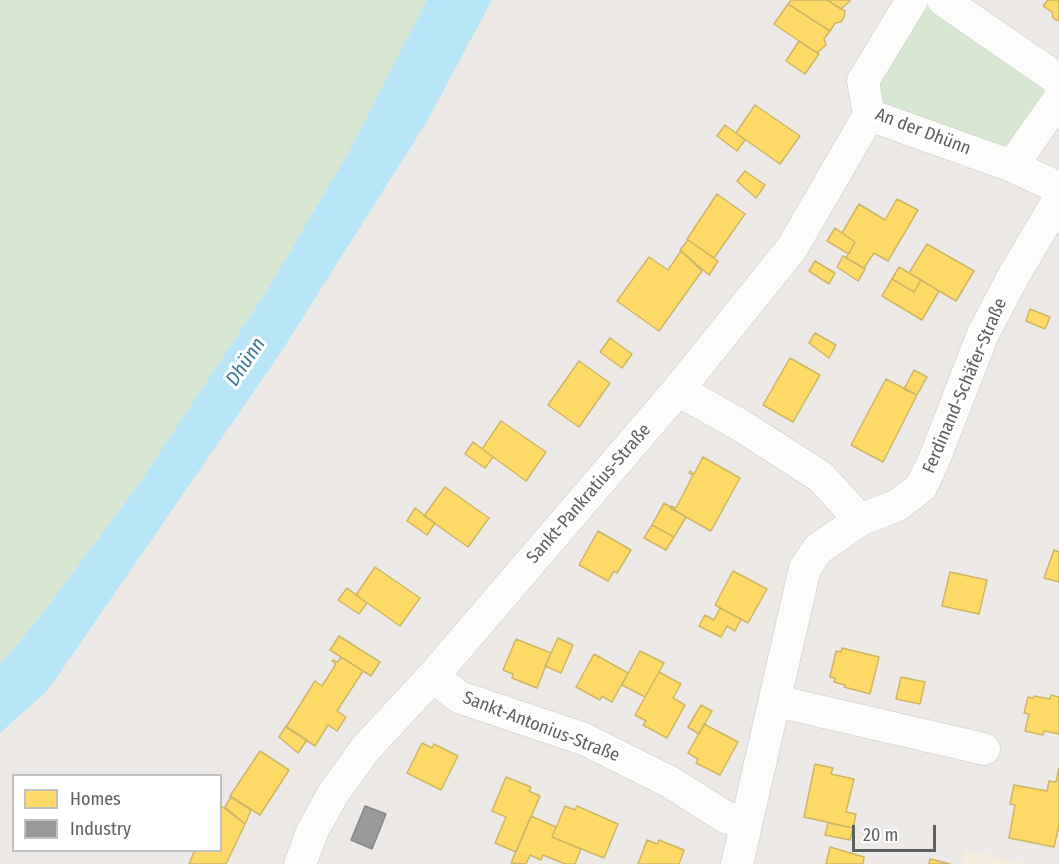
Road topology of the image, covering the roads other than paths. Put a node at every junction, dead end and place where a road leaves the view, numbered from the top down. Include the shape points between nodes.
1 (912, 0) edge
2 (943, 0) edge
3 (1059, 81) edge
4 (1059, 99) edge
5 (869, 115) junction
6 (1012, 166) junction
7 (1059, 188) edge
8 (1059, 199) edge
9 (678, 390) junction
10 (860, 520) junction
11 (433, 676) junction
12 (776, 701) junction
13 (984, 749) dead end
14 (747, 821) junction
15 (300, 864) edge
16 (737, 864) edge

1 - 5 street, An der Dhünn via 863,81
2 - 3 street
4 - 6 street
5 - 6 street, An der Dhünn
5 - 9 street, Sankt-Pankratius-Straße via 792,248
6 - 7 street, An der Dhünn
8 - 10 street, Ferdinand-Schäfer-Straße via 983,334 921,487 898,505
9 - 10 street via 821,477
9 - 11 street, Sankt-Pankratius-Straße
10 - 12 street, Ferdinand-Schäfer-Straße via 818,549 805,568
11 - 14 street, Sankt-Antonius-Straße via 459,697 584,739 670,782 727,818
11 - 15 street, Sankt-Pankratius-Straße via 366,748 333,794
12 - 13 street
12 - 14 street, Ferdinand-Schäfer-Straße
14 - 16 street, Ferdinand-Schäfer-Straße

